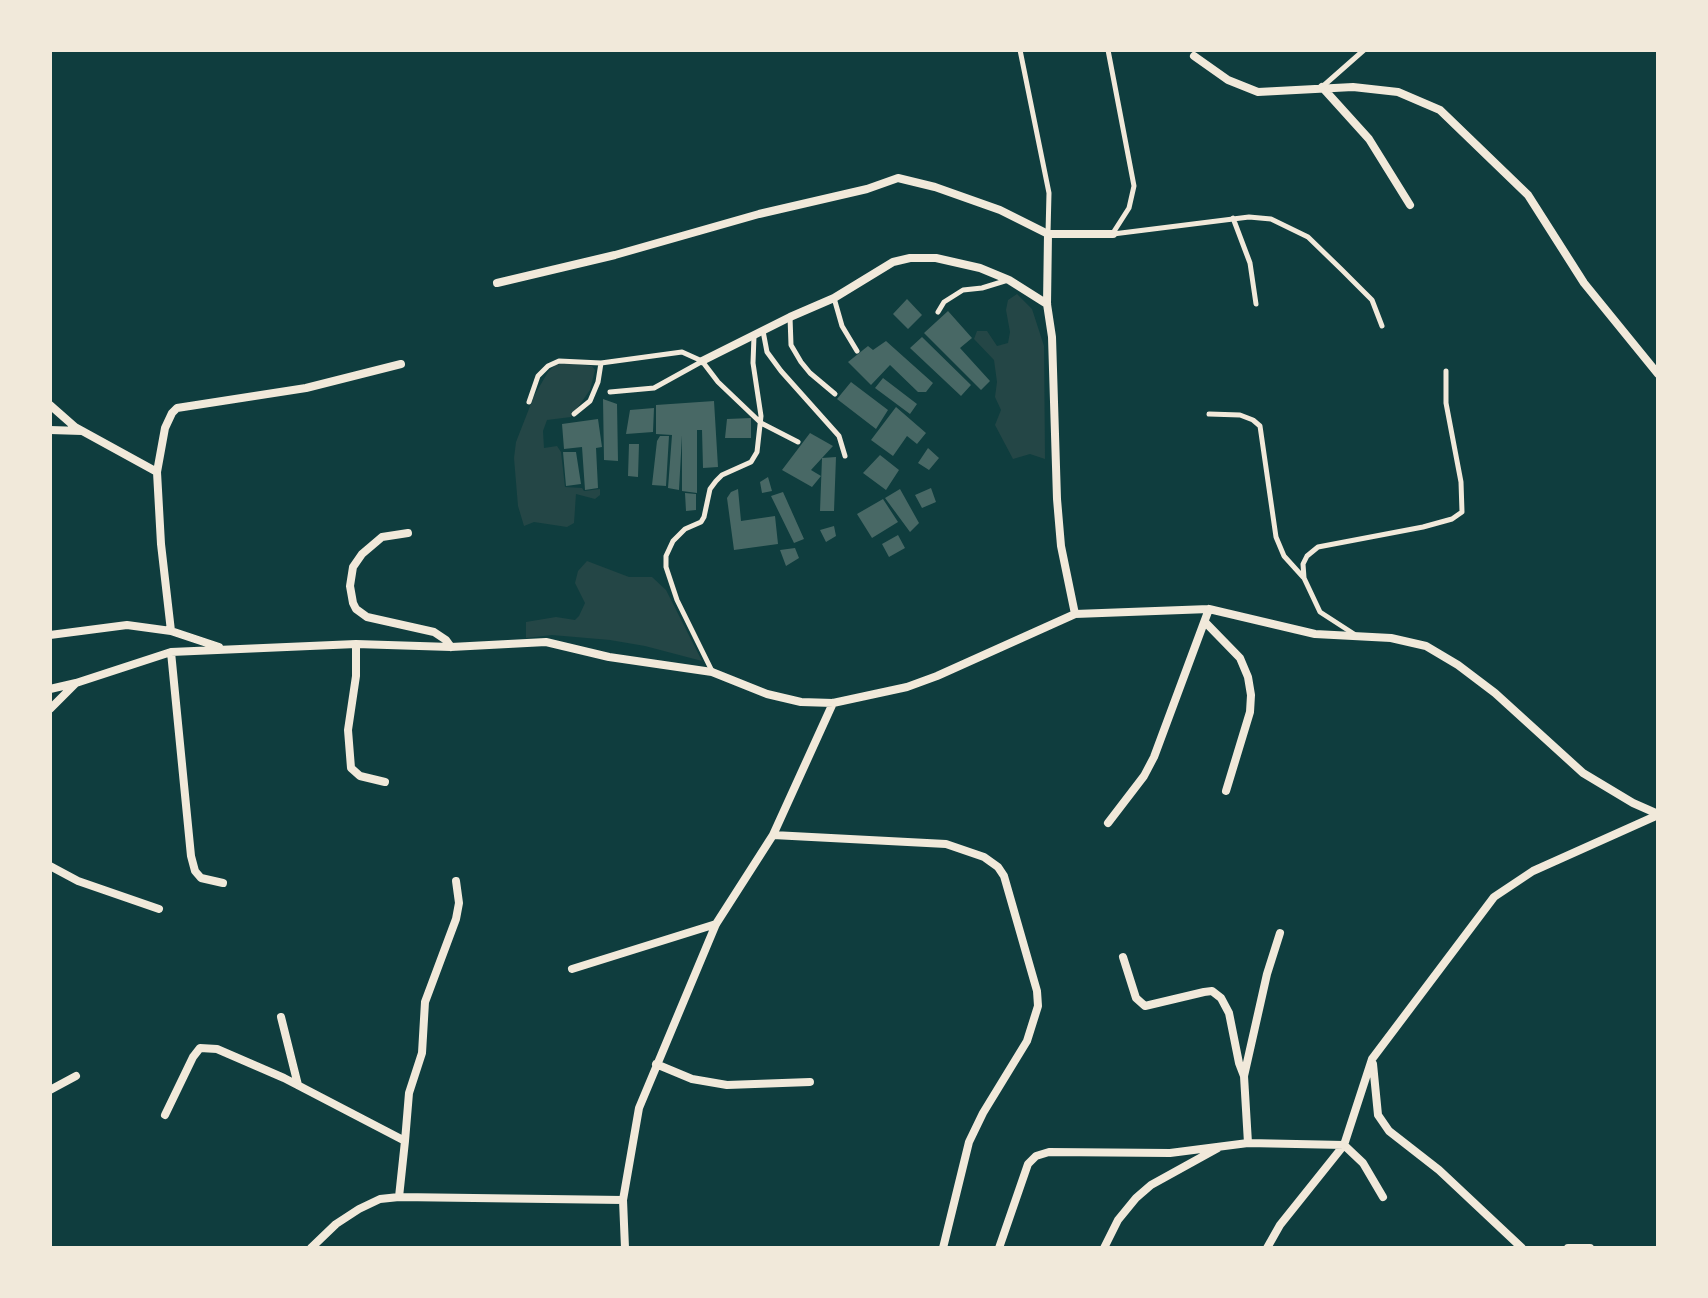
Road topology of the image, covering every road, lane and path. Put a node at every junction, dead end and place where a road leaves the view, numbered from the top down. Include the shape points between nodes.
1 (1020, 50) edge
2 (1108, 50) edge
3 (1364, 50) edge
4 (1194, 56) dead end
5 (1322, 87) junction
6 (1410, 205) dead end
7 (1233, 218) junction
8 (1048, 234) junction
9 (1113, 234) junction
10 (1009, 280) junction
11 (497, 283) dead end
12 (834, 298) junction
13 (1047, 304) junction
14 (1256, 304) dead end
15 (938, 312) dead end
16 (790, 317) junction
17 (1382, 326) dead end
18 (758, 333) junction
19 (857, 351) dead end
20 (702, 361) junction
21 (601, 363) junction
22 (401, 364) dead end
23 (1446, 371) dead end
24 (1658, 374) edge
25 (610, 392) dead end
26 (835, 394) dead end
27 (529, 402) dead end
28 (50, 405) edge
29 (574, 414) dead end
30 (1209, 414) dead end
31 (761, 423) junction
32 (50, 430) edge
33 (82, 431) junction
34 (798, 442) dead end
35 (845, 456) dead end
36 (157, 472) junction
37 (408, 533) dead end
38 (1304, 578) junction
39 (1209, 609) junction
40 (1075, 614) junction
41 (1205, 622) junction
42 (171, 631) junction
43 (50, 635) edge
44 (1362, 638) junction
45 (356, 644) junction
46 (451, 647) junction
47 (224, 649) junction
48 (171, 652) junction
49 (712, 672) junction
50 (76, 683) junction
51 (50, 689) edge
52 (833, 703) junction
53 (50, 709) edge
54 (385, 782) dead end
55 (1226, 791) dead end
56 (1658, 814) edge
57 (1108, 823) dead end
58 (773, 835) junction
59 (50, 866) edge
60 (456, 881) dead end
61 (223, 883) dead end
62 (159, 909) dead end
63 (716, 924) junction
64 (1280, 933) dead end
65 (1123, 957) dead end
66 (572, 969) dead end
67 (281, 1017) dead end
68 (1372, 1059) junction
69 (656, 1064) junction
70 (76, 1076) dead end
71 (1244, 1076) junction
72 (810, 1082) dead end
73 (298, 1085) junction
74 (50, 1090) edge
75 (165, 1115) dead end
76 (405, 1141) junction
77 (1248, 1143) junction
78 (1226, 1144) junction
79 (1344, 1145) junction
80 (399, 1197) junction
81 (1383, 1197) dead end
82 (623, 1200) junction
83 (311, 1248) edge
84 (625, 1248) edge
85 (943, 1248) edge
86 (999, 1248) edge
87 (1104, 1248) edge
88 (1267, 1248) edge
89 (1522, 1248) edge
90 (1568, 1248) edge
91 (1590, 1248) edge

1 - 8 lane via 1049,193
2 - 9 lane via 1134,186 1129,208
3 - 5 lane
4 - 5 street via 1228,80 1258,92
5 - 6 street via 1369,139
5 - 24 street via 1398,92 1440,110 1528,195 1584,283
7 - 9 lane
7 - 14 lane via 1250,263
7 - 17 lane via 1271,219 1308,237 1372,300
8 - 9 street
8 - 11 street via 1000,210 898,178
8 - 13 street
10 - 12 street via 936,258 910,258 893,262
10 - 13 street
10 - 15 lane via 963,290
12 - 16 street
12 - 19 lane
13 - 40 street via 1061,546
16 - 18 street
16 - 26 lane via 791,345
18 - 20 street
18 - 31 lane via 753,363
18 - 35 lane via 781,371 839,436
20 - 21 lane via 682,352
20 - 25 lane via 654,388
20 - 31 lane
21 - 27 lane via 559,361 548,366 538,376
21 - 29 lane via 590,401
22 - 36 street via 306,388 177,408 165,428
23 - 38 lane via 1462,512 1423,527 1318,547 1303,564
28 - 33 street
30 - 38 lane via 1240,415 1260,426 1276,537 1284,556
31 - 34 lane
31 - 49 lane via 751,462 716,481 701,522 685,529 666,556 677,600
32 - 33 street
33 - 36 street
36 - 42 street
37 - 46 street via 382,537 362,554 353,567 353,603 367,617 434,632
38 - 44 lane via 1320,612
39 - 40 street
39 - 41 street
39 - 44 street via 1315,634
40 - 52 street via 937,676
41 - 55 street via 1240,658 1251,695
41 - 57 street via 1154,757
42 - 43 street via 127,625
42 - 47 street
44 - 56 street via 1426,646 1458,665 1583,773
45 - 46 street
45 - 47 street
45 - 54 street via 348,730 351,768
46 - 49 street via 546,642
47 - 48 street
48 - 50 street
48 - 61 street via 191,856 201,878
49 - 52 street via 767,694
50 - 51 street
50 - 53 street
52 - 58 street
56 - 68 street via 1533,871 1494,897
58 - 63 street
58 - 85 street via 946,844 994,862 1004,876 1038,1006 1027,1041 969,1142
59 - 62 street
60 - 76 street via 456,919 425,1002 422,1053 409,1093
63 - 66 street
63 - 69 street
64 - 71 street
65 - 71 street via 1136,998 1145,1006 1212,991 1221,998
67 - 73 street
68 - 79 street
68 - 89 street via 1378,1115 1389,1131
69 - 72 street via 692,1079 727,1085
69 - 82 street via 639,1108
70 - 74 street
71 - 77 street
73 - 75 street via 204,1047 193,1057
73 - 76 street
76 - 80 street
77 - 78 street
77 - 79 street
78 - 86 street via 1170,1153 1041,1154 1028,1164
78 - 87 street via 1151,1185 1118,1220
79 - 81 street via 1363,1163
79 - 88 street
80 - 82 street
80 - 83 street via 359,1209
82 - 84 street
90 - 91 street

